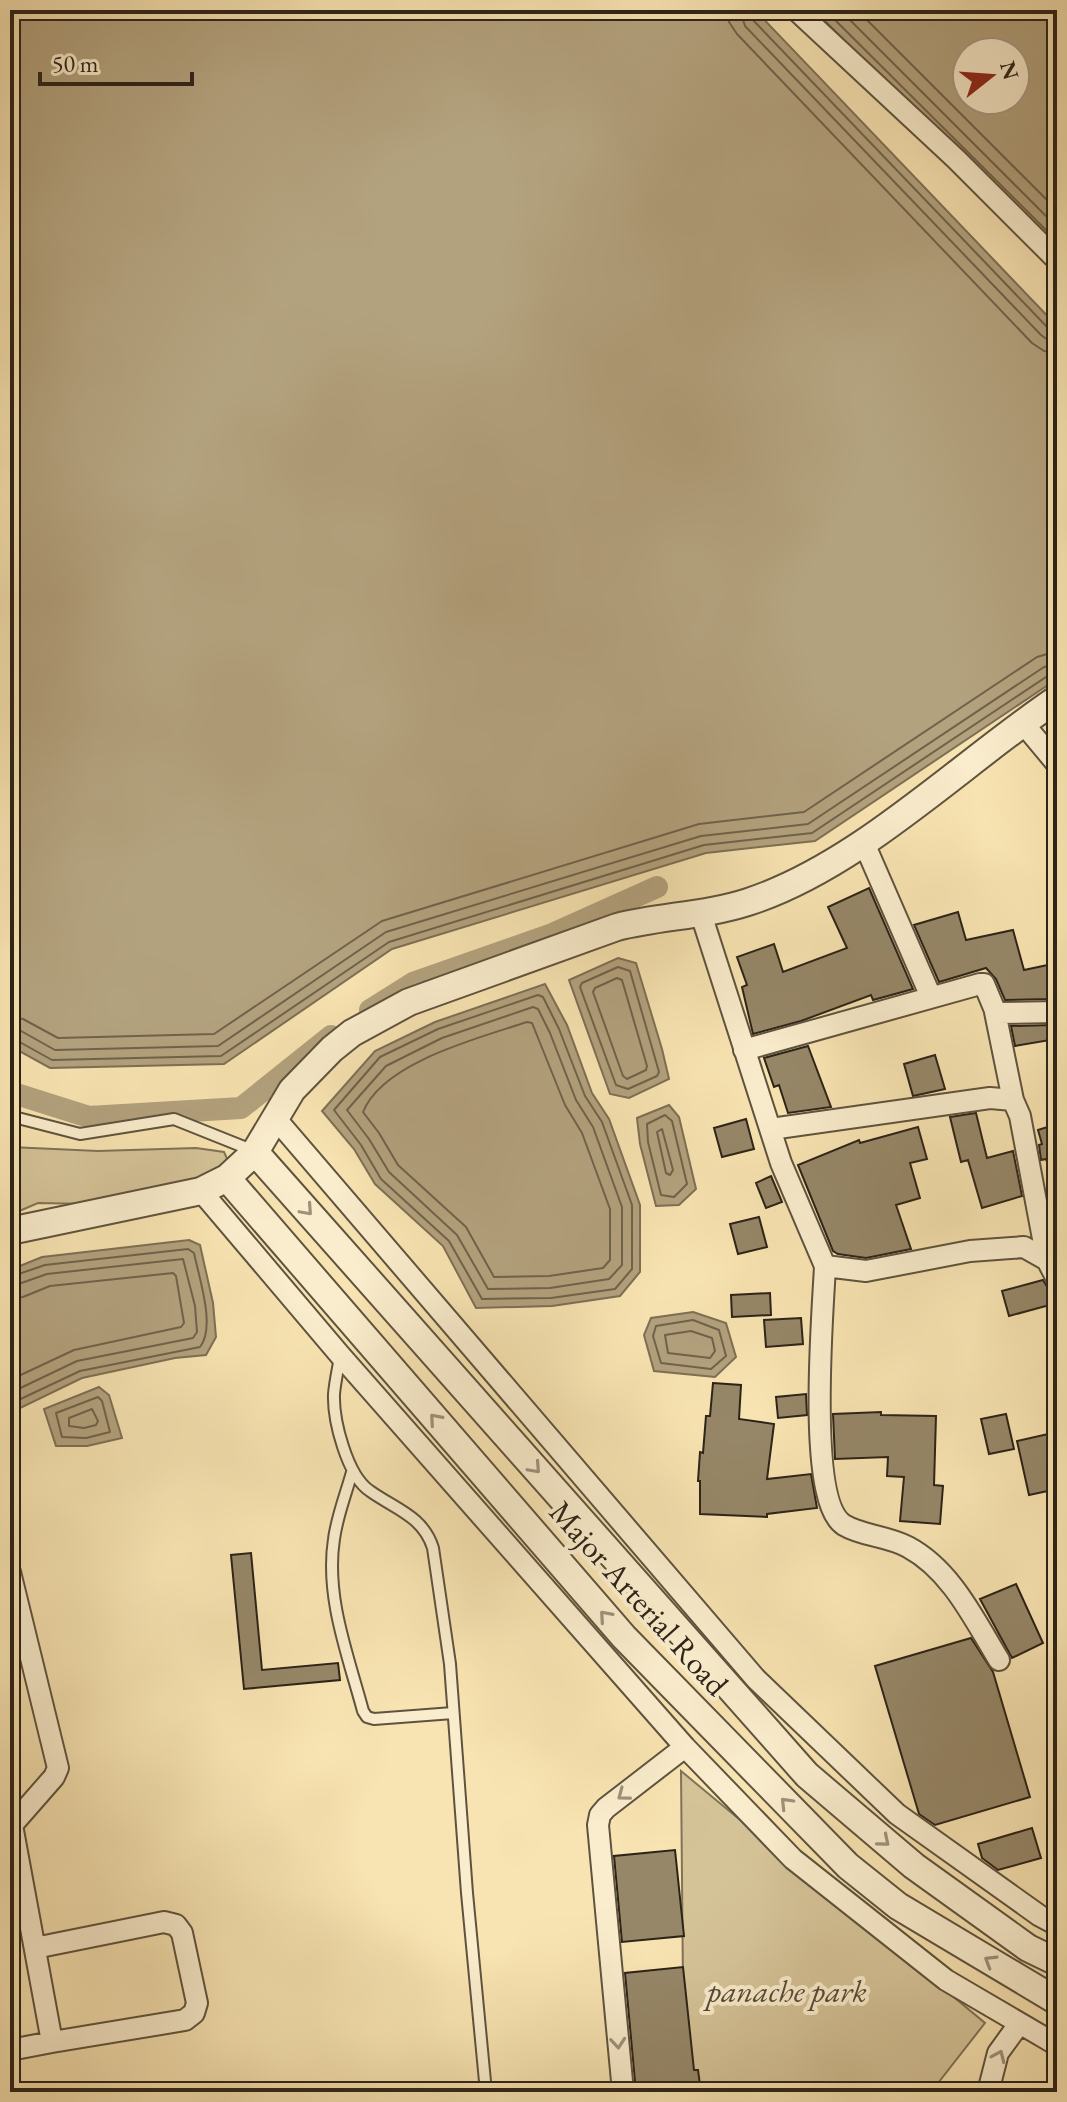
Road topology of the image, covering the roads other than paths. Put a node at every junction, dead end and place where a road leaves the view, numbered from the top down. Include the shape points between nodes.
1 (796, 10) edge
2 (1057, 260) edge
3 (1057, 699) edge
4 (1022, 722) junction
5 (1057, 764) edge
6 (864, 843) junction
7 (701, 914) junction
8 (931, 997) junction
9 (995, 1012) junction
10 (1057, 1012) edge
11 (744, 1050) junction
12 (1013, 1100) junction
13 (10, 1116) edge
14 (276, 1119) junction
15 (771, 1129) junction
16 (255, 1152) junction
17 (227, 1178) junction
18 (201, 1191) junction
19 (10, 1231) edge
20 (1047, 1260) junction
21 (825, 1266) junction
22 (1057, 1279) edge
23 (340, 1355) junction
24 (352, 1472) junction
25 (10, 1572) edge
26 (999, 1660) dead end
27 (453, 1713) junction
28 (685, 1747) junction
29 (1057, 1925) edge
30 (35, 1948) junction
31 (1057, 1962) edge
32 (1057, 2001) edge
33 (1019, 2024) junction
34 (52, 2042) junction
35 (1057, 2045) edge
36 (10, 2050) edge
37 (486, 2092) edge
38 (623, 2092) edge
39 (988, 2092) edge

1 - 2 street
3 - 4 street
4 - 5 street
4 - 6 street
6 - 7 street via 797,881
6 - 8 street
7 - 11 street
7 - 14 street via 617,927 409,1002 332,1049 292,1090
8 - 9 street via 984,984
8 - 11 street
9 - 10 street
9 - 12 street
11 - 15 street
12 - 15 street via 990,1098
12 - 20 street
13 - 16 lane via 80,1134 174,1119
14 - 16 street
14 - 29 street via 756,1679 897,1814
15 - 21 street
16 - 17 street
16 -> 31 street, Major Arterial Road via 807,1775 914,1866 1028,1948
17 - 18 street
32 -> 17 street, Major Arterial Road via 898,1906 848,1866 624,1637
18 - 19 street
18 - 23 street
20 - 21 street via 1024,1247 970,1251 866,1271
20 - 22 street
21 - 26 street via 819,1396 822,1458 833,1514 844,1525 916,1551 958,1592
23 - 24 lane via 336,1415
23 - 28 street
24 - 27 lane via 368,1490 416,1519 428,1533
24 - 27 lane via 334,1537 333,1594 363,1711 374,1719
25 - 30 street via 58,1768 12,1825
27 - 37 lane
28 - 33 street via 793,1859 946,1980
28 -> 38 street via 606,1808 598,1825
30 - 34 street
30 - 34 street via 164,1922 176,1925 197,2003 185,2020
33 - 35 street
39 -> 33 street via 998,2053
34 - 36 street

